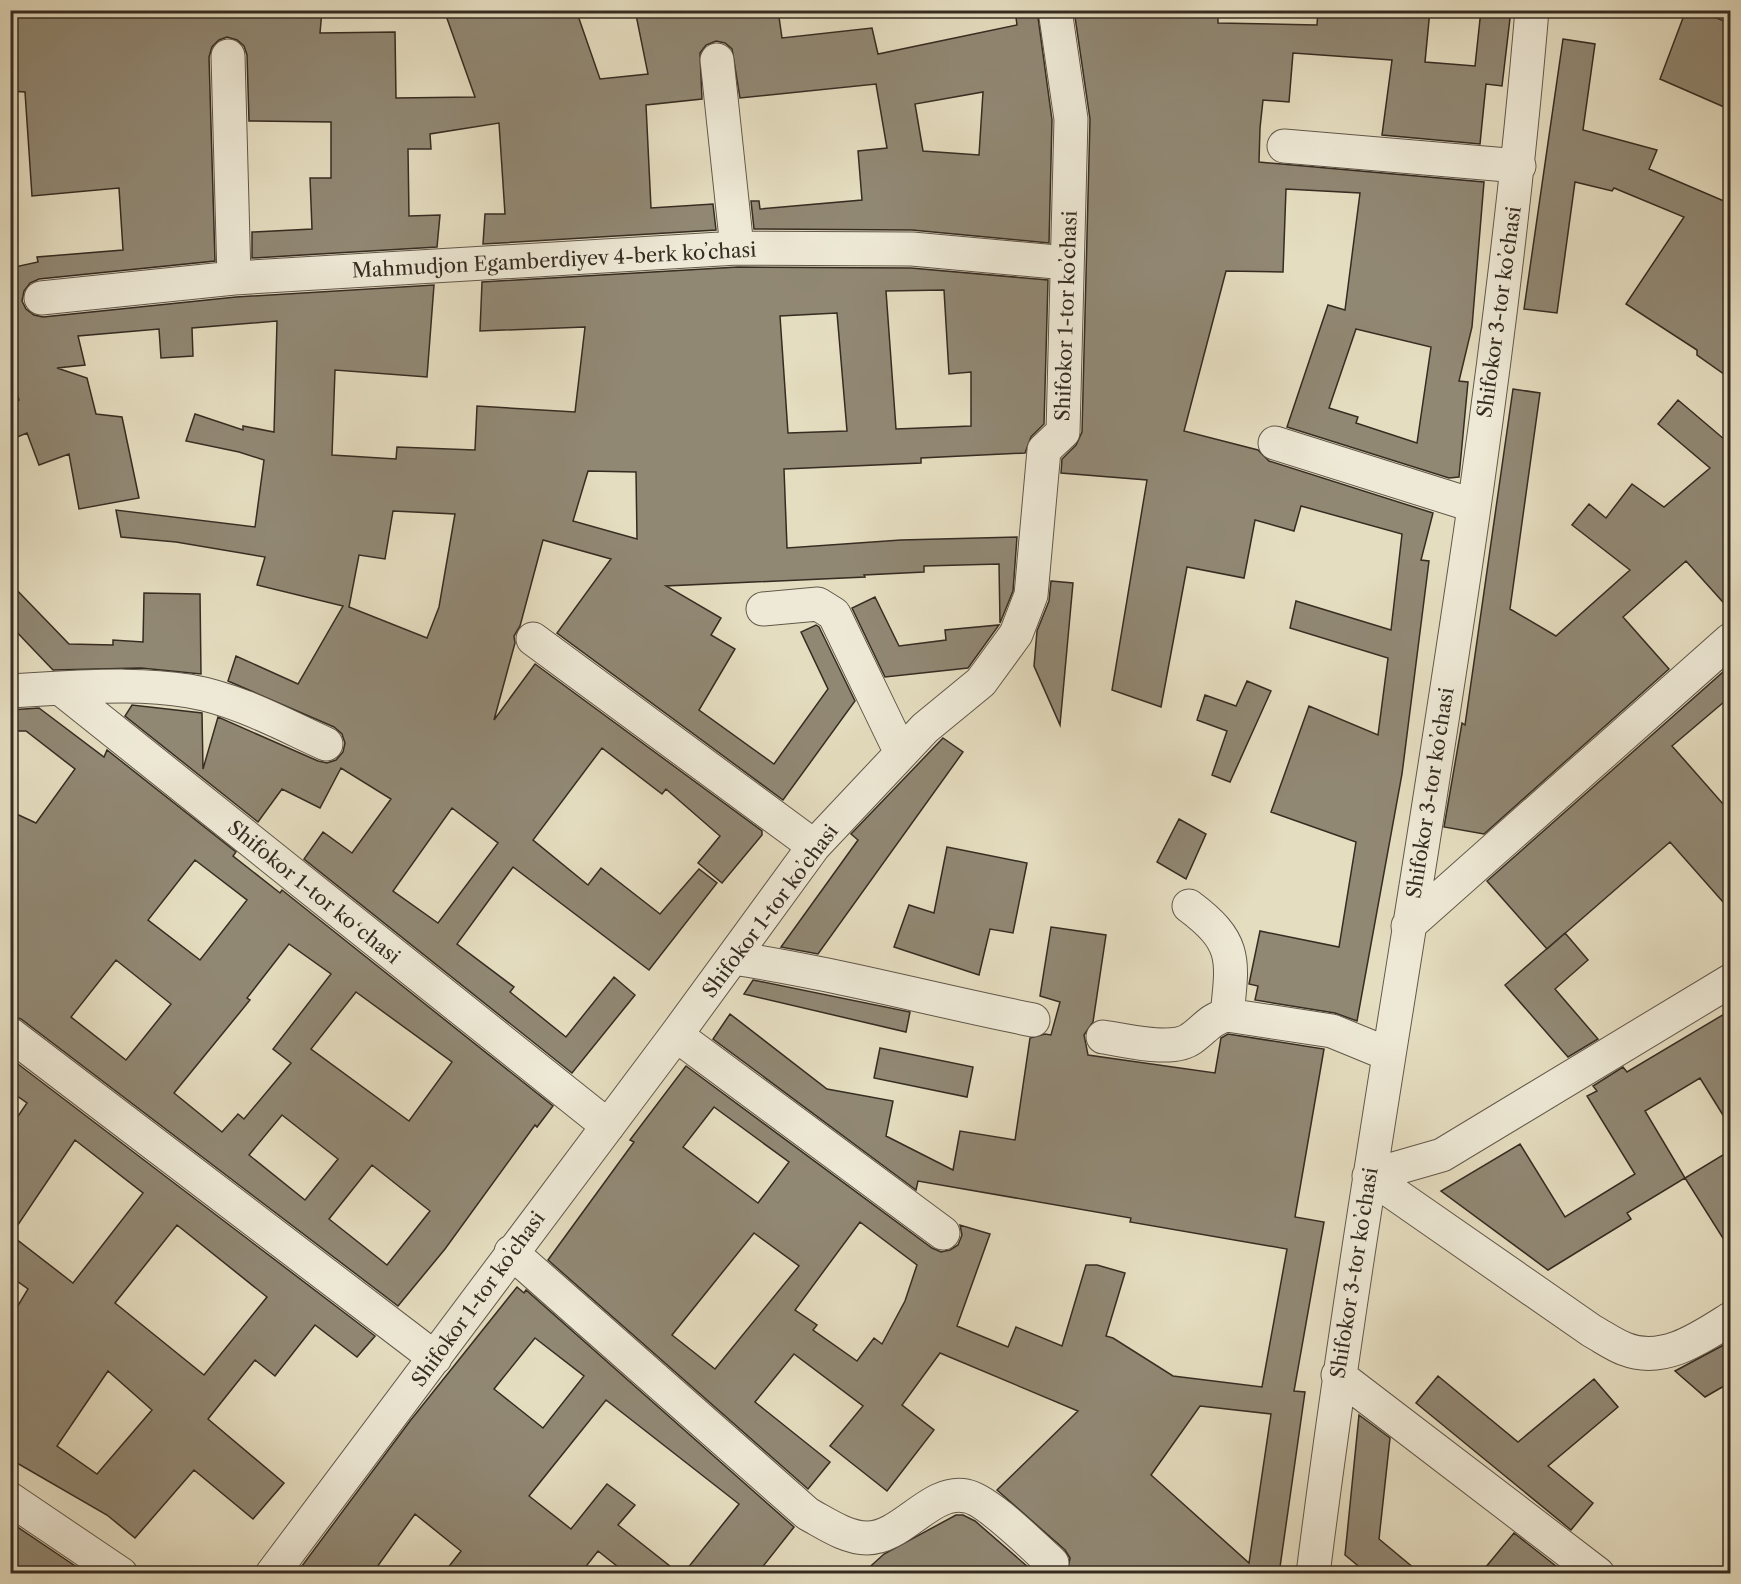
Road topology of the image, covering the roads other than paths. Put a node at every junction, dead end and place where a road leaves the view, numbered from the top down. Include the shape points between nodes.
1 (1055, 10) edge
2 (1532, 10) edge
3 (228, 56) dead end
4 (717, 60) dead end
5 (1284, 147) dead end
6 (1519, 166) junction
7 (737, 248) junction
8 (1067, 263) junction
9 (234, 278) junction
10 (41, 298) dead end
11 (1275, 443) dead end
12 (1472, 505) junction
13 (763, 609) dead end
14 (533, 639) dead end
15 (1731, 640) edge
16 (60, 688) junction
17 (10, 691) edge
18 (326, 744) dead end
19 (901, 753) junction
20 (814, 846) junction
21 (1189, 906) dead end
22 (1408, 926) junction
23 (733, 958) junction
24 (1731, 981) edge
25 (1227, 1015) junction
26 (1033, 1020) dead end
27 (10, 1034) edge
28 (676, 1035) junction
29 (1103, 1037) dead end
30 (1388, 1054) junction
31 (608, 1126) junction
32 (1369, 1176) junction
33 (943, 1233) dead end
34 (511, 1252) junction
35 (1731, 1319) edge
36 (435, 1358) junction
37 (1338, 1375) junction
38 (10, 1499) edge
39 (1053, 1563) dead end
40 (121, 1574) edge
41 (272, 1574) edge
42 (1313, 1574) edge
43 (1598, 1574) edge

1 - 8 street, Shifokor 1-tor koʼchasi via 1071,119
2 - 6 street, Shifokor 3-tor koʼchasi
3 - 9 street
4 - 7 street
5 - 6 street
6 - 12 street, Shifokor 3-tor koʼchasi
7 - 8 street, Mahmudjon Egamberdiyev 4-berk koʼchasi via 912,249
7 - 9 street, Mahmudjon Egamberdiyev 4-berk koʼchasi
8 - 19 street, Shifokor 1-tor koʼchasi via 1063,432 1044,450 1031,595 1016,634 981,682
9 - 10 street, Mahmudjon Egamberdiyev 4-berk koʼchasi
11 - 12 street
12 - 22 street, Shifokor 3-tor koʼchasi via 1458,620
13 - 19 street via 818,604 834,614
14 - 20 street
15 - 22 street
16 - 17 street
16 - 18 street via 148,686 191,691 245,706
16 - 31 street, Shifokor 1-tor koʻchasi
19 - 20 street, Shifokor 1-tor koʼchasi
20 - 23 street, Shifokor 1-tor koʼchasi
21 - 25 street via 1212,922 1229,952 1232,974
22 - 30 street, Shifokor 3-tor koʼchasi
23 - 26 street via 801,968 930,1000
23 - 28 street, Shifokor 1-tor koʼchasi
24 - 32 street via 1442,1155
25 - 29 street via 1216,1017 1191,1040 1179,1044
25 - 30 street via 1332,1031
27 - 36 street
28 - 31 street, Shifokor 1-tor koʼchasi
28 - 33 street
30 - 32 street, Shifokor 3-tor koʼchasi
31 - 34 street, Shifokor 1-tor koʼchasi
32 - 35 street via 1592,1331 1627,1350 1660,1353 1692,1344
32 - 37 street, Shifokor 3-tor koʼchasi
34 - 36 street, Shifokor 1-tor koʼchasi
34 - 39 street via 808,1514 841,1532 867,1538 889,1532 948,1496 966,1496 981,1502
36 - 41 street, Shifokor 1-tor koʼchasi
37 - 42 street, Shifokor 3-tor koʼchasi
37 - 43 street
38 - 40 street

